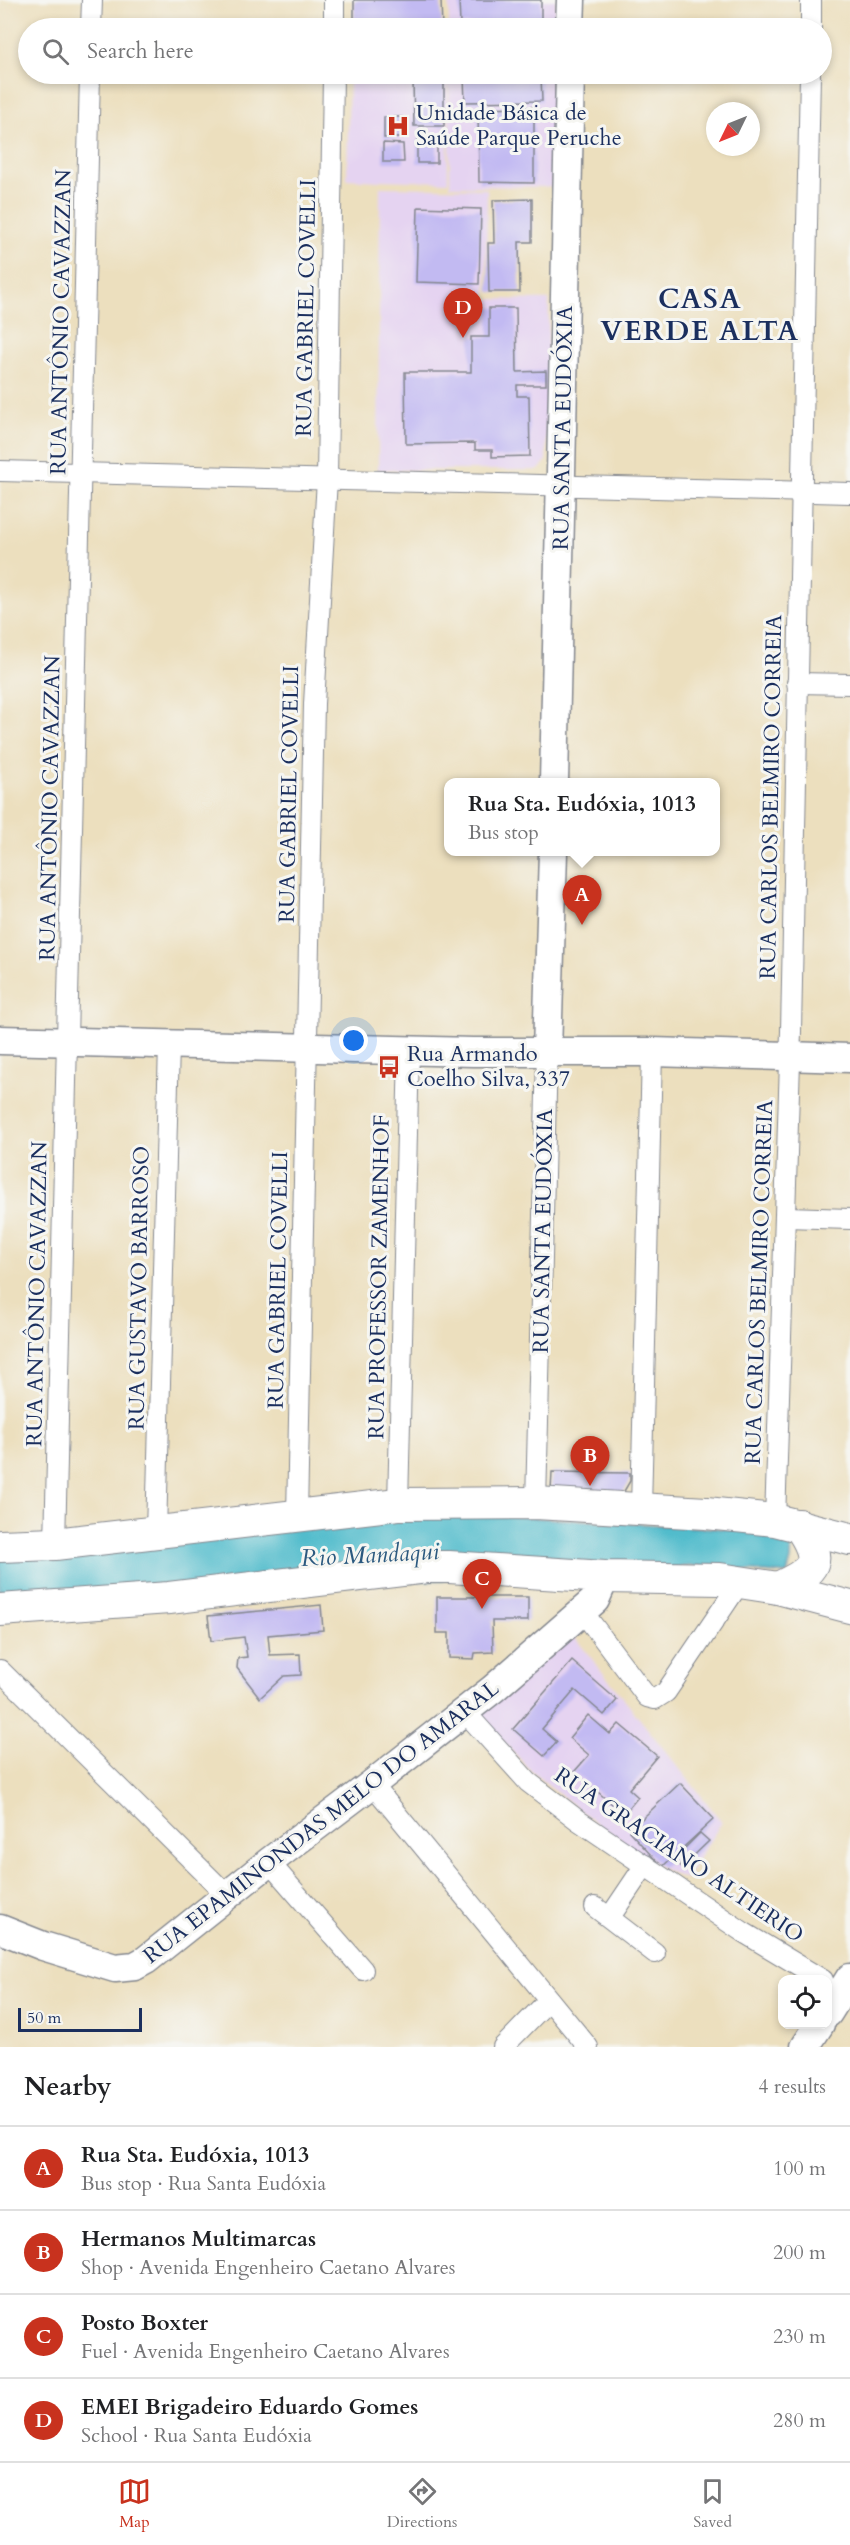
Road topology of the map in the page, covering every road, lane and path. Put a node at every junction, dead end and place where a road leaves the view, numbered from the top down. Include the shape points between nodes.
1 (92, 0) edge
2 (334, 0) edge
3 (571, 0) edge
4 (811, 0) edge
5 (91, 18) edge
6 (334, 18) edge
7 (570, 18) edge
8 (811, 18) edge
9 (90, 84) edge
10 (333, 84) edge
11 (570, 84) edge
12 (810, 84) edge
13 (0, 471) edge
14 (82, 473) junction
15 (327, 479) junction
16 (562, 485) junction
17 (800, 491) junction
18 (850, 493) edge
19 (796, 683) junction
20 (850, 684) edge
21 (554, 778) edge
22 (553, 856) edge
23 (0, 1040) edge
24 (68, 1041) junction
25 (169, 1045) junction
26 (307, 1047) junction
27 (409, 1050) junction
28 (547, 1052) junction
29 (652, 1052) junction
30 (790, 1056) junction
31 (850, 1058) edge
32 (786, 1216) junction
33 (850, 1219) edge
34 (536, 1503) junction
35 (398, 1504) junction
36 (641, 1509) junction
37 (297, 1515) junction
38 (787, 1522) junction
39 (156, 1533) junction
40 (850, 1539) edge
41 (55, 1544) junction
42 (0, 1546) edge
43 (605, 1577) junction
44 (741, 1581) junction
45 (778, 1588) junction
46 (850, 1607) edge
47 (0, 1610) edge
48 (583, 1612) junction
49 (0, 1670) edge
50 (465, 1712) junction
51 (372, 1784) junction
52 (269, 1862) junction
53 (645, 1865) junction
54 (227, 1895) junction
55 (0, 1929) edge
56 (655, 1953) dead end
57 (363, 1970) dead end
58 (834, 1989) edge
59 (549, 2000) junction
60 (817, 2029) edge
61 (503, 2047) edge
62 (588, 2047) edge
63 (805, 2047) edge

1 - 5 street
2 - 6 street
3 - 7 street
4 - 8 street
9 - 14 street, RUA ANTÔNIO CAVAZZAN
10 - 15 street, RUA GABRIEL COVELLI
11 - 16 street, RUA SANTA EUDÓXIA
12 - 17 street, RUA CARLOS BELMIRO CORREIA
13 - 14 street
14 - 15 street
14 - 24 street, RUA ANTÔNIO CAVAZZAN
15 - 16 street
15 - 26 street, RUA GABRIEL COVELLI via 314,704
16 - 17 street
16 - 21 street, RUA SANTA EUDÓXIA
17 - 18 street
17 - 19 street, RUA CARLOS BELMIRO CORREIA
19 - 20 street
19 - 30 street, RUA CARLOS BELMIRO CORREIA
22 - 28 street, RUA SANTA EUDÓXIA
23 - 24 street
24 - 25 street
24 - 41 street, RUA ANTÔNIO CAVAZZAN
25 - 26 street
25 - 39 street, RUA GUSTAVO BARROSO
26 - 27 street
26 - 37 street, RUA GABRIEL COVELLI
27 - 28 street
27 - 35 street, RUA PROFESSOR ZAMENHOF
28 - 29 street
28 - 34 street, RUA SANTA EUDÓXIA
29 - 30 street
29 - 36 street
30 - 31 street
30 - 32 street, RUA CARLOS BELMIRO CORREIA
32 - 33 street
32 - 38 street, RUA CARLOS BELMIRO CORREIA
34 - 35 main road
34 - 36 main road
35 - 37 main road
36 - 38 main road
37 - 39 main road
38 - 40 main road
38 - 45 main road via 812,1545 813,1560 803,1575
39 - 41 main road
41 - 42 main road
43 - 44 main road
43 - 47 main road via 427,1567 169,1598
43 - 48 street, RUA EPAMINONDAS MELO DO AMARAL via 596,1600
44 - 45 main road
44 - 48 street via 666,1692 655,1699 647,1697
45 - 46 main road
48 - 50 street, RUA EPAMINONDAS MELO DO AMARAL
49 - 54 street
50 - 51 street, RUA EPAMINONDAS MELO DO AMARAL
50 - 53 street, RUA GRACIANO ALTIERIO via 528,1782
51 - 52 street, RUA EPAMINONDAS MELO DO AMARAL
51 - 59 street
52 - 54 street, RUA EPAMINONDAS MELO DO AMARAL
52 - 57 street
53 - 56 street via 602,1912
53 - 58 street, RUA GRACIANO ALTIERIO
54 - 55 street, RUA EPAMINONDAS MELO DO AMARAL via 146,1960 124,1968 43,1946
59 - 61 street
59 - 62 street
60 - 63 street

